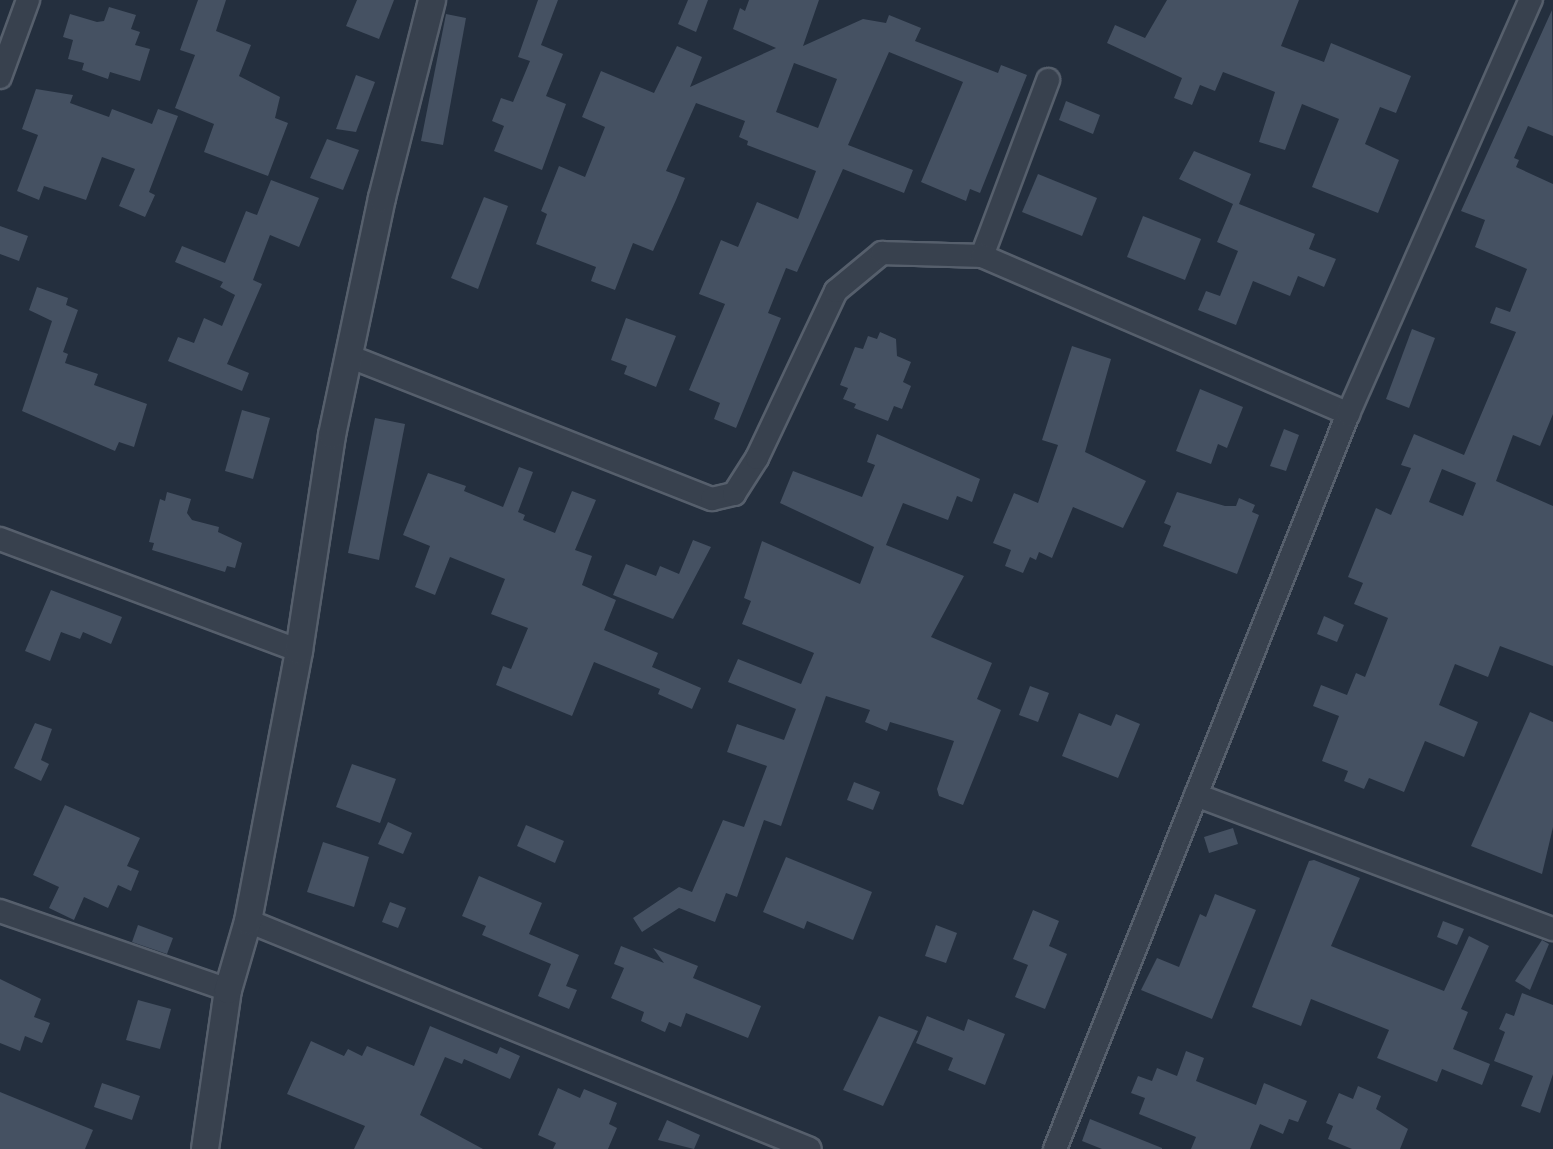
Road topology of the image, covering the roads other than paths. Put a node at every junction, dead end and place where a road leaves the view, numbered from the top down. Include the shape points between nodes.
1 (28, 0) edge
2 (432, 0) edge
3 (1531, 0) edge
4 (0, 77) edge
5 (1048, 80) dead end
6 (982, 256) junction
7 (351, 357) junction
8 (1348, 414) junction
9 (0, 539) edge
10 (299, 651) junction
11 (1196, 795) junction
12 (0, 911) edge
13 (248, 921) junction
14 (1553, 929) edge
15 (228, 990) junction
16 (205, 1149) edge
17 (810, 1149) edge
18 (1055, 1149) edge

1 - 4 street
2 - 7 street via 382,198
3 - 8 street
5 - 6 street
6 - 7 street via 882,253 836,291 757,458 734,494 712,499
6 - 8 street
7 - 10 street via 332,435
8 - 11 street
9 - 10 street
10 - 13 street
11 - 14 street
11 - 18 street
12 - 15 street
13 - 15 street
13 - 17 street
15 - 16 street

